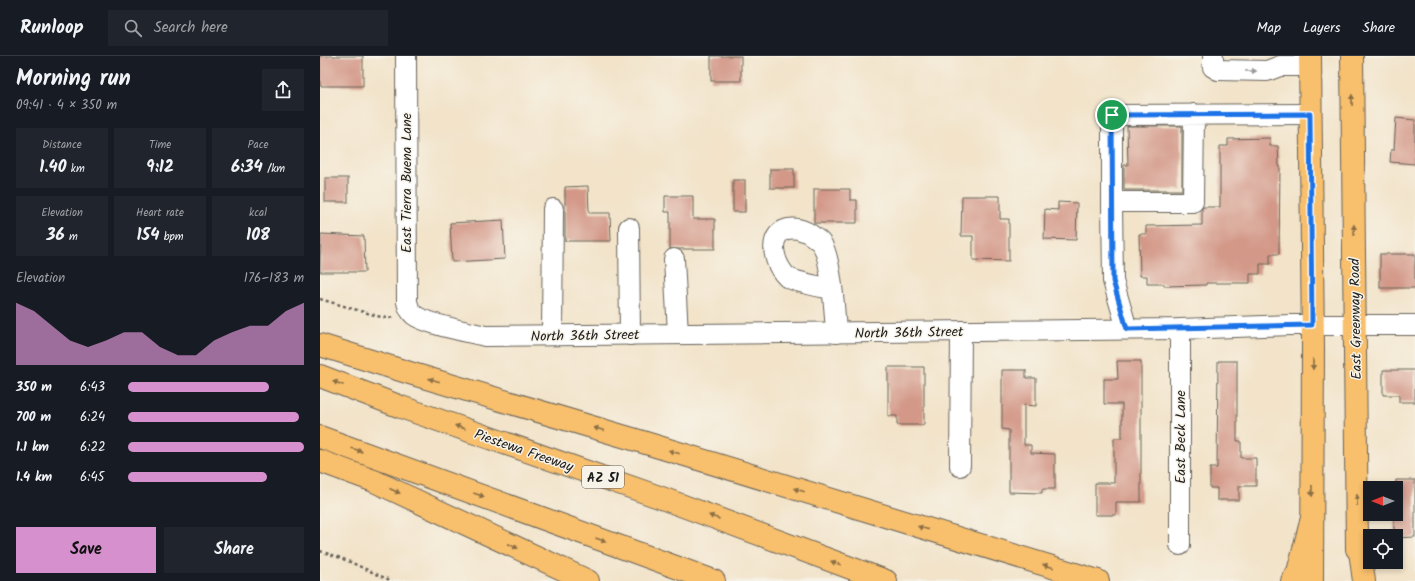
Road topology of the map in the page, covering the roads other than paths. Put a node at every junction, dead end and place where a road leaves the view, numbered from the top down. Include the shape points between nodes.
1 (406, 56) edge
2 (1213, 56) edge
3 (1352, 56) edge
4 (1310, 61) edge
5 (1194, 114) junction
6 (1310, 114) junction
7 (1112, 202) junction
8 (553, 209) dead end
9 (629, 228) dead end
10 (674, 259) dead end
11 (832, 289) dead end
12 (409, 310) joint
13 (1312, 325) junction
14 (1355, 325) junction
15 (1415, 325) edge
16 (1180, 328) junction
17 (1127, 329) junction
18 (961, 331) junction
19 (836, 333) junction
20 (678, 334) junction
21 (552, 335) junction
22 (630, 335) junction
23 (320, 344) edge
24 (320, 376) edge
25 (320, 437) edge
26 (320, 461) edge
27 (960, 466) dead end
28 (1312, 518) junction
29 (1357, 529) junction
30 (1180, 544) dead end
31 (588, 581) edge
32 (714, 581) edge
33 (886, 581) edge
34 (1098, 581) edge
35 (1292, 581) edge
36 (1312, 581) edge
37 (1357, 581) edge
38 (1364, 581) edge

1 - 12 street, East Tierra Buena Lane via 406,295
2 -> 4 street via 1213,67 1218,70 1267,71
14 -> 3 main road, East Greenway Road
4 - 6 main road
5 - 6 street
5 - 7 street via 1193,202
5 - 7 street via 1112,115
6 - 13 main road
7 - 17 street via 1113,281
8 - 21 street
9 - 22 street
10 - 20 street
11 - 19 street
12 - 21 street, North 36th Street via 425,320 485,336
13 - 14 street, North 36th Street
13 - 16 street, North 36th Street
13 -> 28 main road
14 - 15 street, North 36th Street
29 -> 14 main road, East Greenway Road
16 - 17 street, North 36th Street
16 - 30 street, East Beck Lane
17 - 18 street, North 36th Street
18 - 19 street, North 36th Street
18 - 27 street
19 - 20 street, North 36th Street
20 - 22 street, North 36th Street
21 - 22 street, North 36th Street
34 -> 23 main road
33 -> 24 main road, Piestewa Freeway / AZ 51
25 -> 32 main road
26 -> 31 main road via 374,481
28 - 35 main road via 1298,572
28 - 36 main road
29 - 37 main road, East Greenway Road
29 - 38 main road

